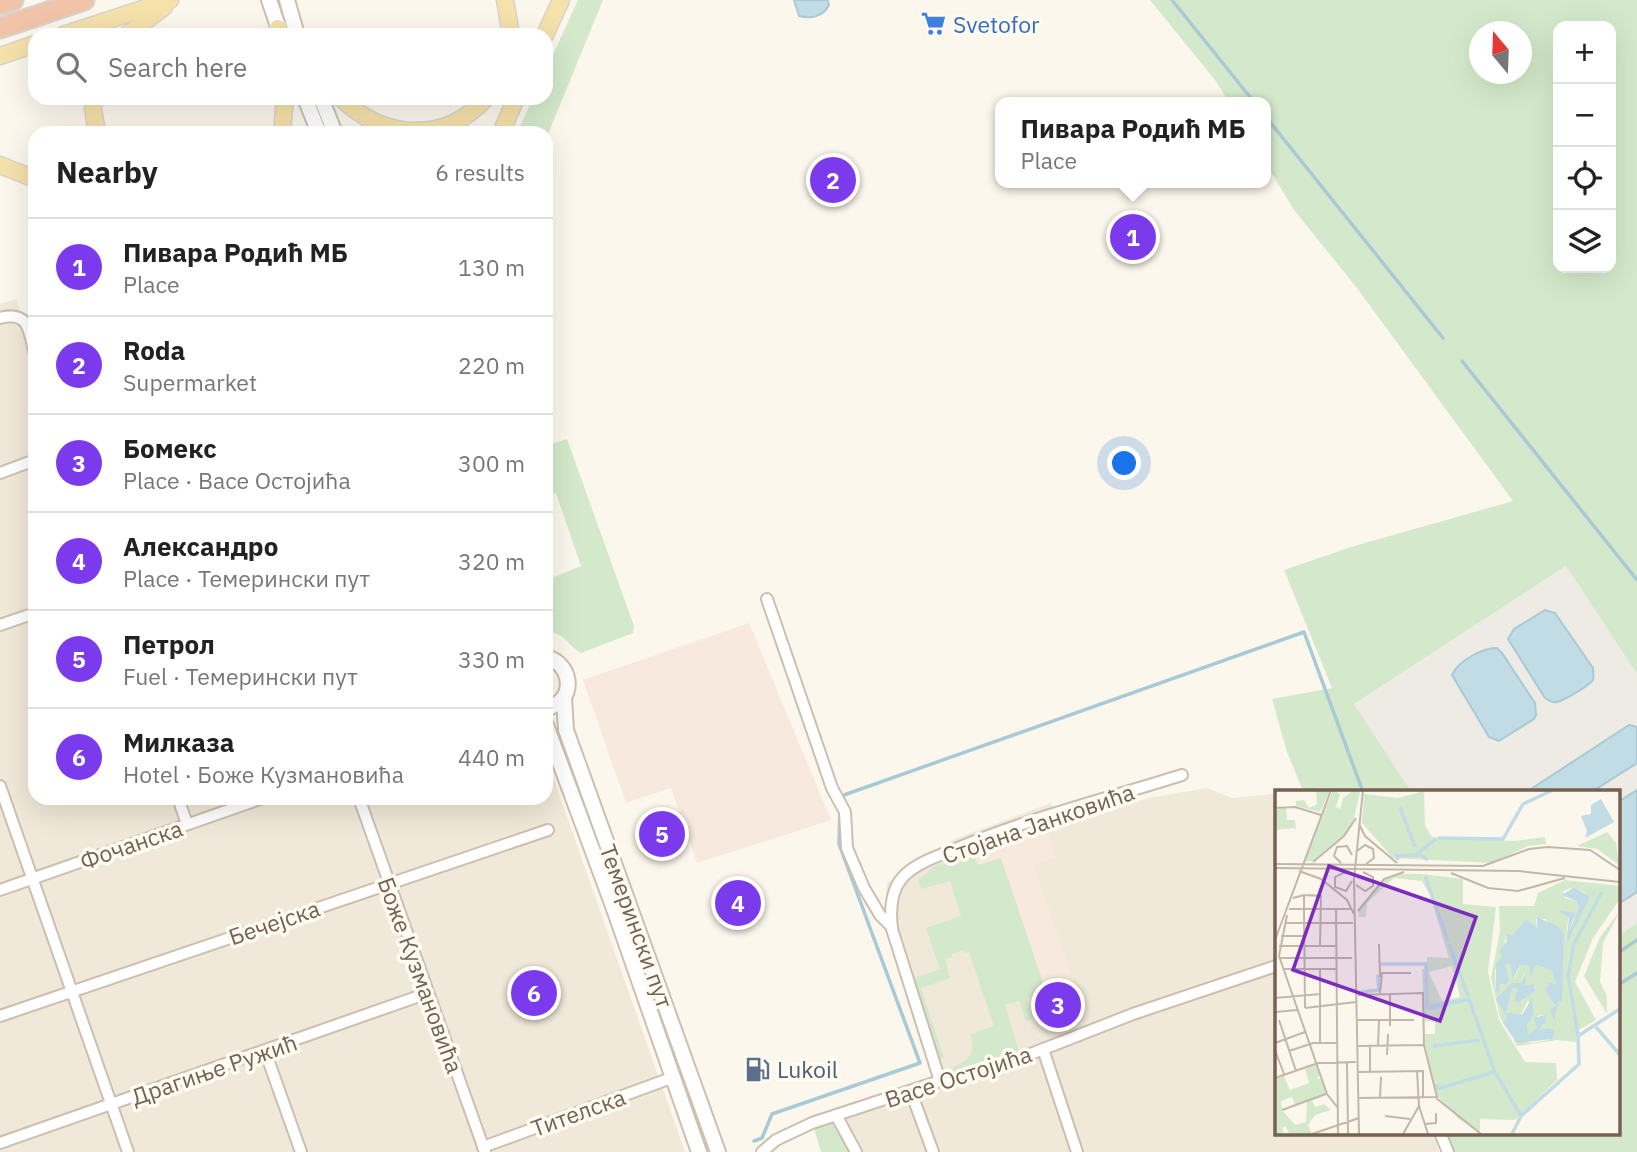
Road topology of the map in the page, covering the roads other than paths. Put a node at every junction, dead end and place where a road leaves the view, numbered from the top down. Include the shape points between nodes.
1 (13, 0) edge
2 (84, 0) edge
3 (170, 0) edge
4 (176, 0) edge
5 (505, 0) edge
6 (561, 0) edge
7 (288, 2) edge
8 (0, 4) edge
9 (271, 6) edge
10 (0, 28) edge
11 (84, 28) edge
12 (137, 28) edge
13 (278, 28) edge
14 (295, 28) edge
15 (510, 28) edge
16 (548, 28) edge
17 (28, 46) edge
18 (0, 55) edge
19 (93, 105) edge
20 (284, 105) edge
21 (308, 105) edge
22 (324, 105) edge
23 (349, 105) edge
24 (478, 105) edge
25 (513, 105) edge
26 (96, 126) edge
27 (283, 126) edge
28 (316, 126) edge
29 (332, 126) edge
30 (386, 126) edge
31 (444, 126) edge
32 (504, 126) edge
33 (0, 165) edge
34 (28, 176) edge
35 (0, 318) edge
36 (28, 330) edge
37 (28, 463) edge
38 (0, 473) edge
39 (766, 599) dead end
40 (28, 615) edge
41 (0, 625) edge
42 (553, 659) edge
43 (564, 698) junction
44 (553, 706) edge
45 (553, 744) edge
46 (1182, 775) dead end
47 (0, 786) edge
48 (180, 805) edge
49 (243, 805) edge
50 (361, 805) edge
51 (187, 824) junction
52 (548, 830) dead end
53 (32, 879) junction
54 (388, 884) junction
55 (0, 890) edge
56 (892, 927) junction
57 (1275, 966) edge
58 (70, 990) junction
59 (428, 993) junction
60 (0, 1016) edge
61 (1043, 1049) junction
62 (264, 1051) junction
63 (674, 1077) junction
64 (940, 1081) junction
65 (911, 1091) junction
66 (111, 1105) junction
67 (836, 1115) junction
68 (1440, 1134) edge
69 (0, 1143) edge
70 (484, 1150) edge
71 (128, 1152) edge
72 (301, 1152) edge
73 (699, 1152) edge
74 (718, 1152) edge
75 (762, 1152) edge
76 (856, 1152) edge
77 (933, 1152) edge
78 (1077, 1152) edge
79 (1447, 1152) edge

1 - 8 highway
2 - 10 highway
3 - 11 main road
4 - 12 main road
5 - 15 main road
6 - 16 main road
7 - 14 main road
9 - 13 main road
17 - 18 main road
19 - 26 main road
20 - 27 main road
21 - 28 main road
22 - 29 main road
23 - 30 main road
24 - 31 main road
25 - 32 main road
33 - 34 main road
35 - 36 street via 19,316
37 - 38 street
39 - 56 street via 845,812 847,848 864,888
40 - 41 street
42 - 43 main road, Темерински пут via 565,670 569,683
43 - 44 main road
43 - 74 main road, Темерински пут via 566,730
45 - 63 main road, Темерински пут
46 - 56 street, Стојана Јанковића via 1002,831 926,861 900,881 890,911
47 - 53 street
48 - 51 street
49 - 51 street, Фочанска
50 - 54 street, Боже Кузмановића
51 - 53 street, Фочанска
52 - 54 street, Бечејска
53 - 55 street, Фочанска
53 - 58 street
54 - 58 street, Бечејска
54 - 59 street, Боже Кузмановића
56 - 64 street, Стојана Јанковића
57 - 61 street, Васе Остојића
58 - 60 street, Бечејска
58 - 66 street
59 - 62 street, Драгиње Ружић
59 - 70 street, Боже Кузмановића
61 - 64 street, Васе Остојића
61 - 78 street
62 - 66 street, Драгиње Ружић
62 - 72 street
63 - 70 street, Тителска
63 - 73 main road, Темерински пут
64 - 65 street, Васе Остојића
65 - 67 street, Васе Остојића
65 - 77 street
66 - 69 street, Драгиње Ружић
66 - 71 street
67 - 75 street, Васе Остојића via 776,1140
67 - 76 street
68 - 79 street

